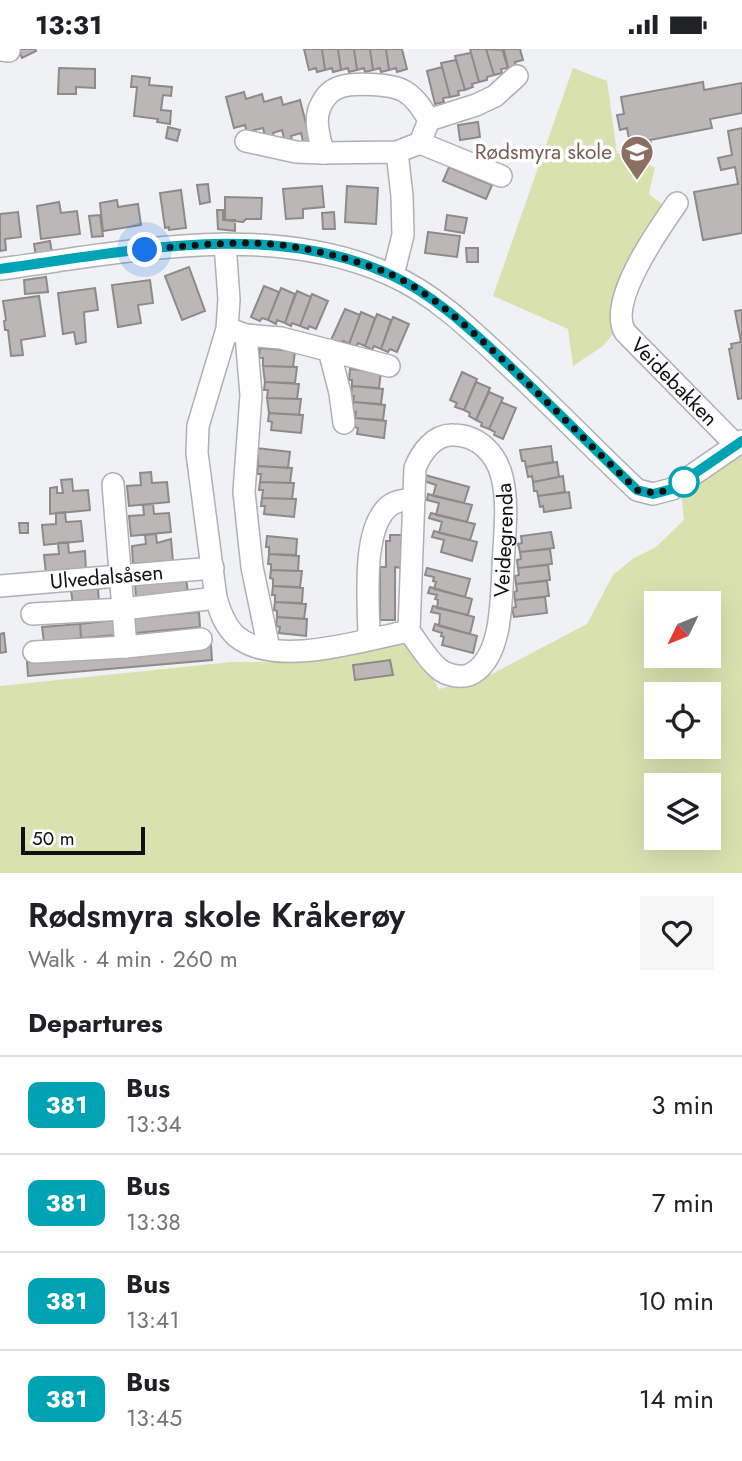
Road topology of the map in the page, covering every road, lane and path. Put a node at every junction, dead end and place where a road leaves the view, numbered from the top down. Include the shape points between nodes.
1 (517, 76) dead end
2 (429, 120) junction
3 (246, 141) dead end
4 (420, 143) junction
5 (397, 152) junction
6 (323, 153) junction
7 (501, 176) dead end
8 (677, 202) dead end
9 (225, 244) junction
10 (0, 269) edge
11 (393, 275) junction
12 (237, 332) junction
13 (329, 350) junction
14 (389, 366) dead end
15 (344, 423) dead end
16 (739, 443) edge
17 (113, 484) dead end
18 (414, 499) junction
19 (213, 568) junction
20 (120, 576) junction
21 (0, 586) edge
22 (216, 598) junction
23 (123, 609) junction
24 (32, 614) dead end
25 (409, 631) junction
26 (201, 639) dead end
27 (369, 639) junction
28 (126, 647) junction
29 (269, 649) junction
30 (34, 652) dead end

1 - 2 street via 495,96
2 - 4 street
2 - 6 street via 418,102 391,85 343,85 328,93 319,106
3 - 6 street
4 - 5 street
4 - 7 street
5 - 6 street
5 - 11 street via 403,235
8 - 16 street, Veidebakken via 636,269 625,295 621,323
9 - 10 street, Veidebakken
9 - 11 street, Veidebakken via 312,251
9 - 12 street
11 - 16 street, Veidebakken via 470,329 637,490 653,494 672,489
12 - 13 street
12 - 19 street via 198,426 199,481
12 - 29 street via 251,395 244,492 252,567
13 - 14 street
13 - 15 street
17 - 20 street
18 - 25 street, Veidegrenda
18 - 25 street, Veidegrenda via 415,468 421,454 452,434 480,442 492,455 502,475 506,502 499,624 488,658 478,670 454,676 440,670
18 - 27 street via 390,505 370,541
19 - 20 street, Ulvedalsåsen
19 - 22 street
20 - 21 street, Ulvedalsåsen
20 - 23 street
22 - 23 street
22 - 29 street via 222,618 234,634 246,643
23 - 24 street
23 - 28 street
25 - 27 street
26 - 28 street
27 - 29 street via 309,651
28 - 30 street

